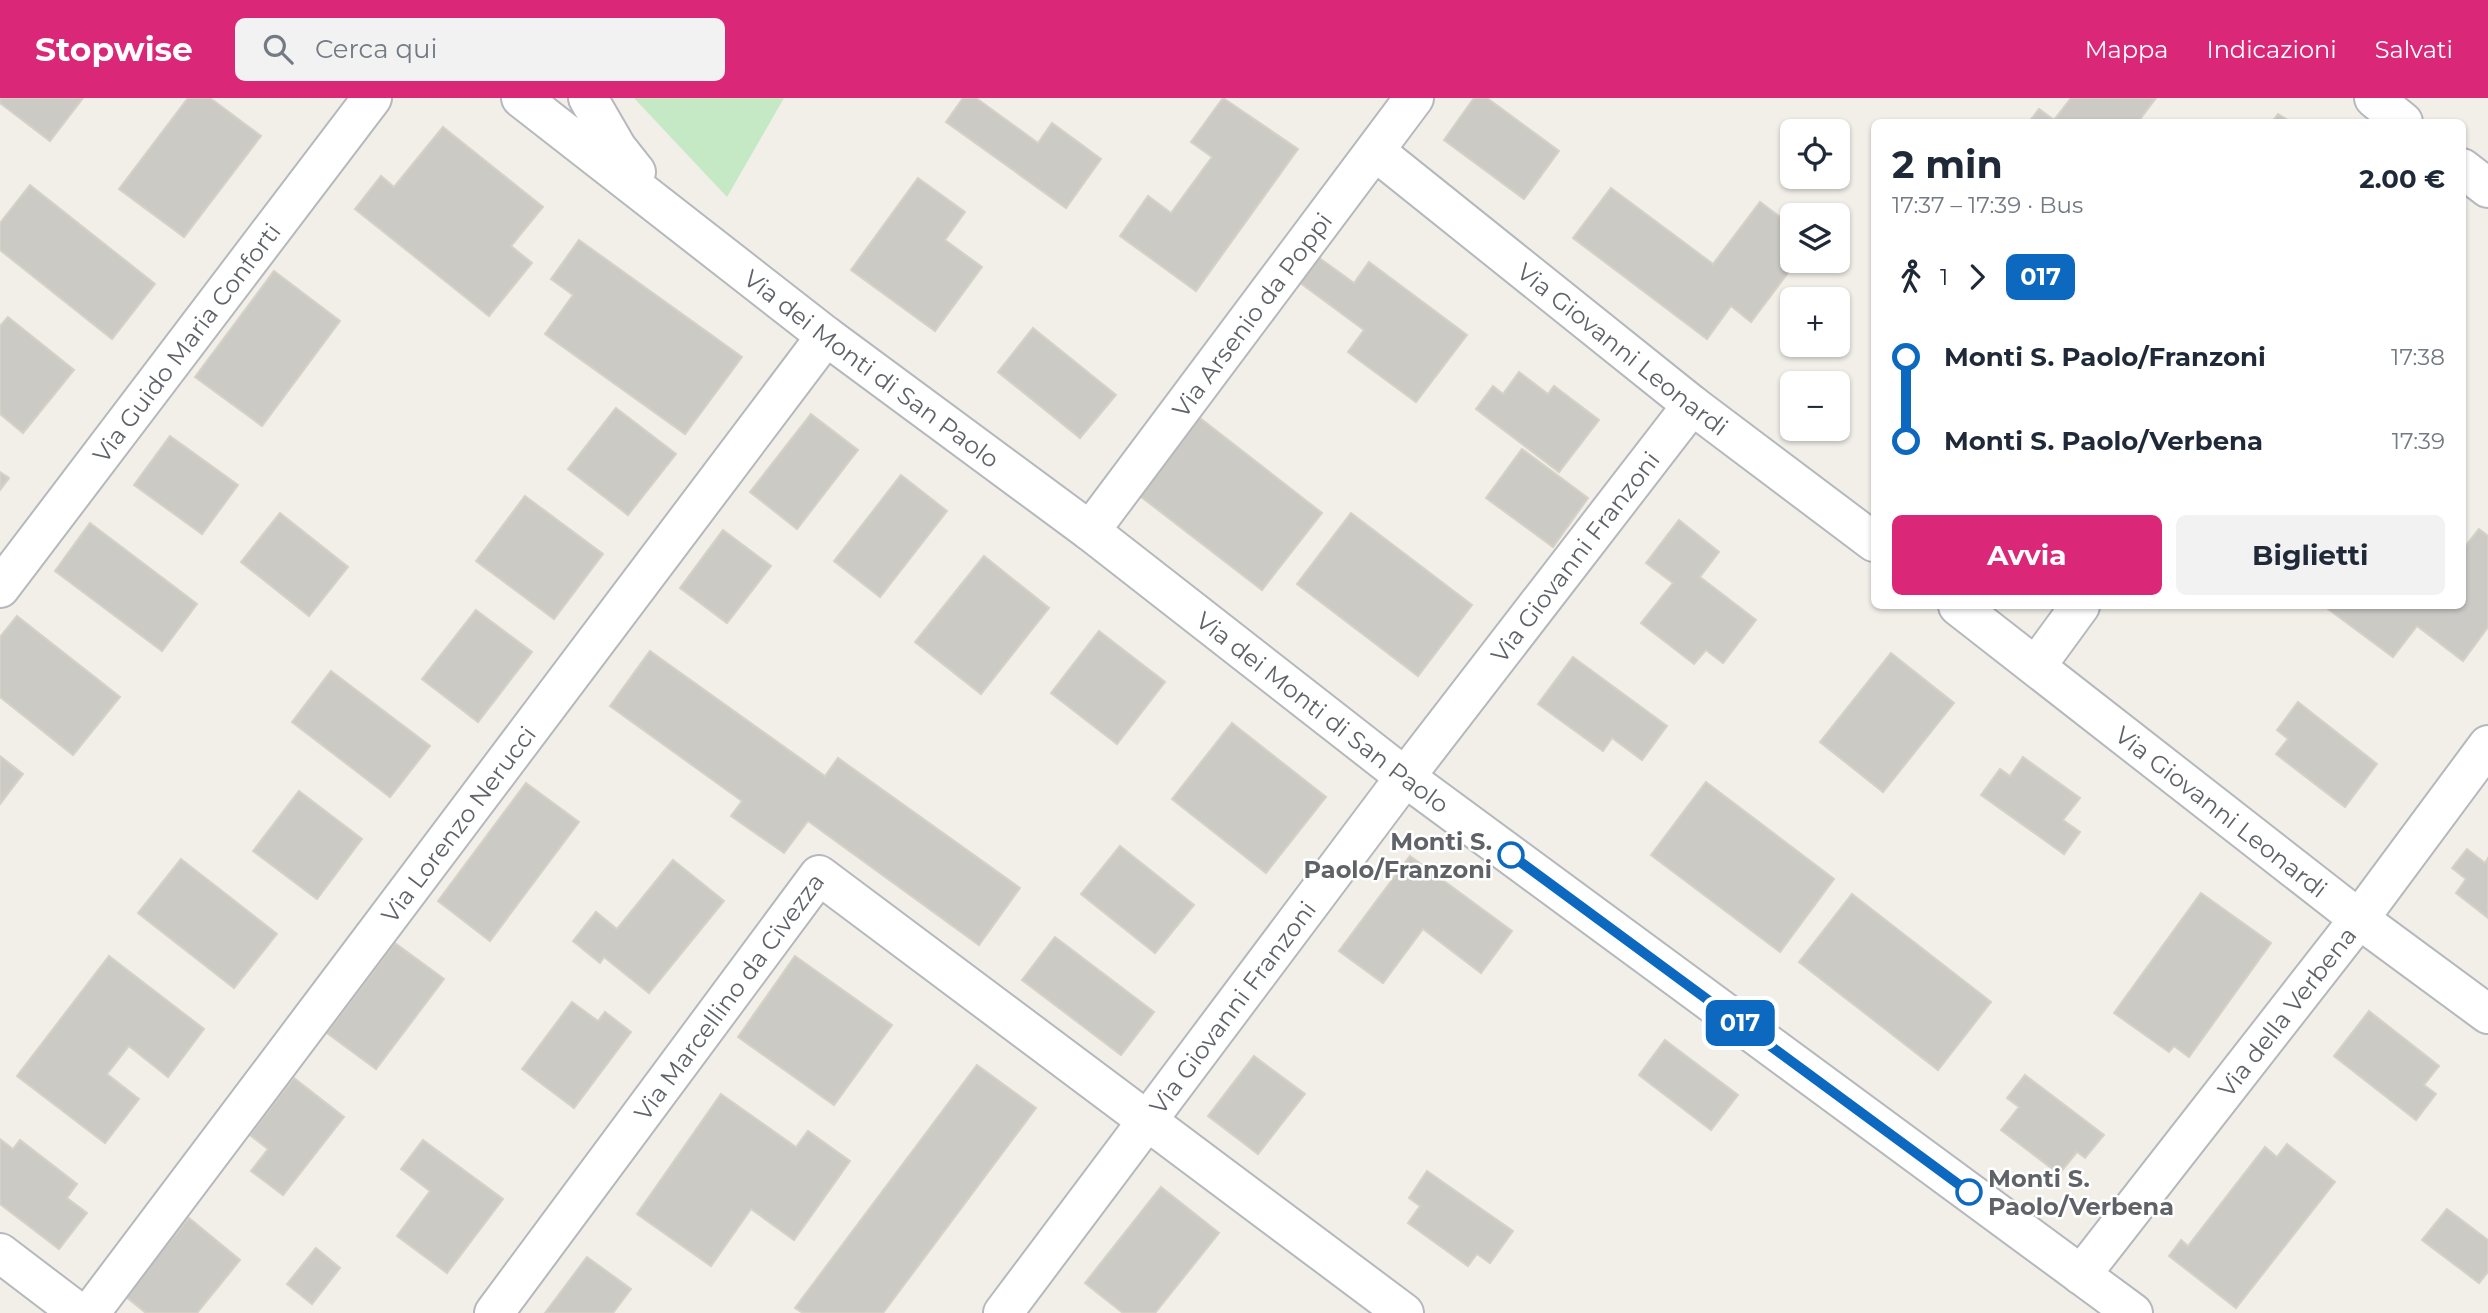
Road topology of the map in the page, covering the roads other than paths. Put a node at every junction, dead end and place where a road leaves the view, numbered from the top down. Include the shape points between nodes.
1 (372, 98) edge
2 (521, 98) edge
3 (588, 98) edge
4 (1414, 98) edge
5 (2374, 98) edge
6 (2399, 119) edge
7 (1375, 151) junction
8 (2466, 171) edge
9 (2488, 188) edge
10 (668, 212) junction
11 (826, 336) junction
12 (1692, 405) junction
13 (1090, 531) junction
14 (1871, 540) edge
15 (0, 588) edge
16 (1962, 609) edge
17 (2078, 609) edge
18 (2037, 665) junction
19 (2488, 745) edge
20 (1405, 777) junction
21 (2359, 919) junction
22 (2488, 1014) edge
23 (1146, 1121) junction
24 (0, 1253) edge
25 (2081, 1275) junction
26 (79, 1313) edge
27 (90, 1313) edge
28 (494, 1313) edge
29 (1003, 1313) edge
30 (1404, 1313) edge
31 (2133, 1313) edge

1 - 15 street, Via Guido Maria Conforti
2 - 10 street, Via dei Monti di San Paolo
3 - 10 street via 617,148
4 - 7 street, Via Arsenio da Poppi
5 - 6 street
7 - 12 street, Via Giovanni Leonardi
7 - 13 street, Via Arsenio da Poppi
8 - 9 street
10 - 11 street, Via dei Monti di San Paolo
11 - 13 street, Via dei Monti di San Paolo
11 - 27 street, Via Lorenzo Nerucci
12 - 14 street, Via Giovanni Leonardi
12 - 20 street, Via Giovanni Franzoni
13 - 20 street, Via dei Monti di San Paolo
16 - 18 street, Via Giovanni Leonardi
17 - 18 street
18 - 21 street, Via Giovanni Leonardi
19 - 21 street, Via della Verbena
20 - 23 street, Via Giovanni Franzoni
20 - 25 street, Via dei Monti di San Paolo
21 - 22 street, Via Giovanni Leonardi
21 - 25 street, Via della Verbena
23 - 28 street, Via Marcellino da Civezza via 819,875
23 - 29 street, Via Giovanni Franzoni
23 - 30 street
24 - 26 street
25 - 31 street, Via dei Monti di San Paolo

